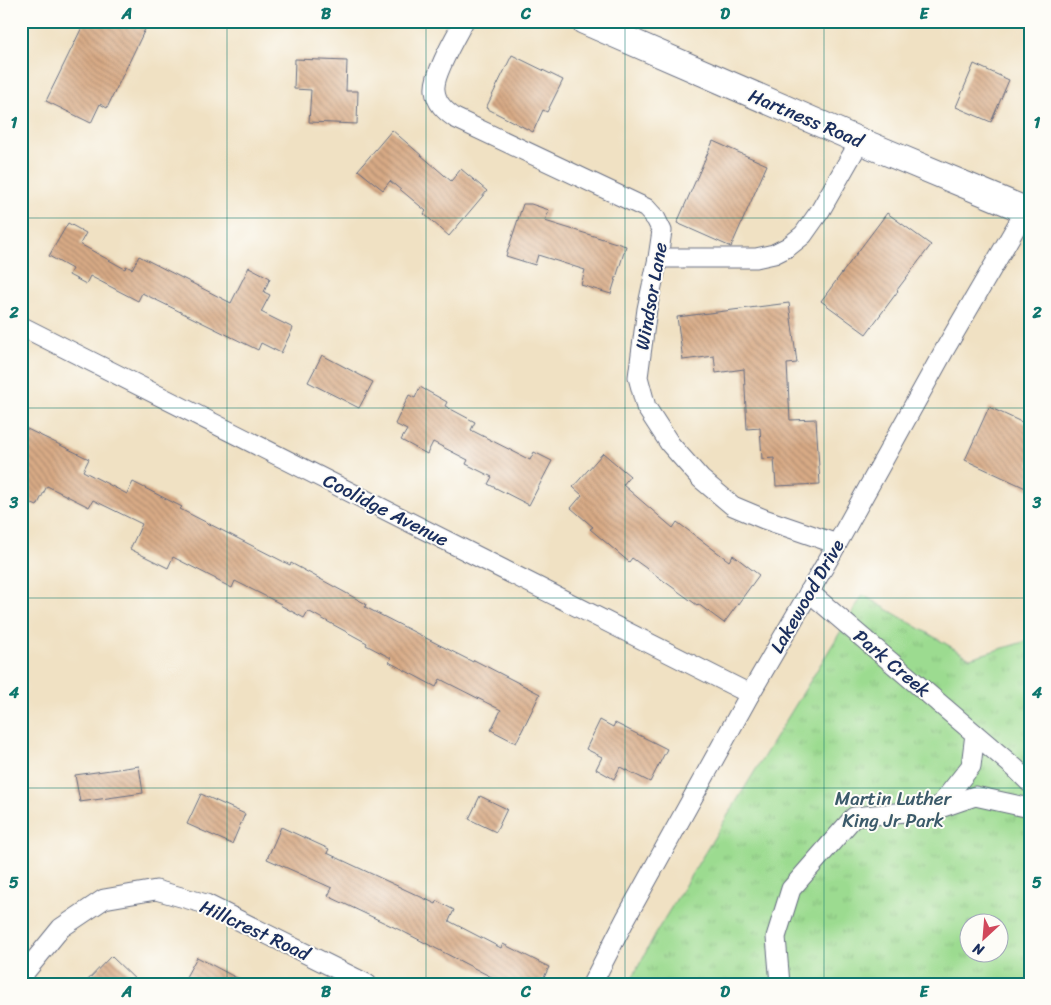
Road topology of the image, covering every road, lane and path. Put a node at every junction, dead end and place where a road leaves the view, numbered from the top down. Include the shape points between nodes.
1 (464, 21) edge
2 (584, 21) edge
3 (860, 141) junction
4 (1028, 211) edge
5 (658, 258) junction
6 (21, 326) edge
7 (837, 544) junction
8 (809, 592) junction
9 (750, 694) junction
10 (975, 734) junction
11 (1030, 783) edge
12 (1030, 808) edge
13 (937, 809) junction
14 (21, 977) edge
15 (367, 984) edge
16 (592, 984) edge
17 (780, 984) edge

1 - 5 street, Windsor Lane via 437,76 435,89 443,109 455,118 646,208 662,231
2 - 3 main road, Hartness Road
3 - 4 main road, Hartness Road
3 - 5 street via 820,211 803,235 788,247 756,258
4 - 7 street, Lakewood Drive
5 - 7 street, Windsor Lane via 638,377 646,407 670,444 701,479 733,506
6 - 9 street, Coolidge Avenue
7 - 8 street, Lakewood Drive
8 - 9 street, Lakewood Drive
8 - 10 street, Park Creek
9 - 16 street, Lakewood Drive
10 - 11 street, Park Creek
10 - 13 street via 971,766
12 - 13 street via 975,796
13 - 17 street via 854,817 791,889 776,937
14 - 15 street, Hillcrest Road via 61,928 104,899 156,890 206,904

